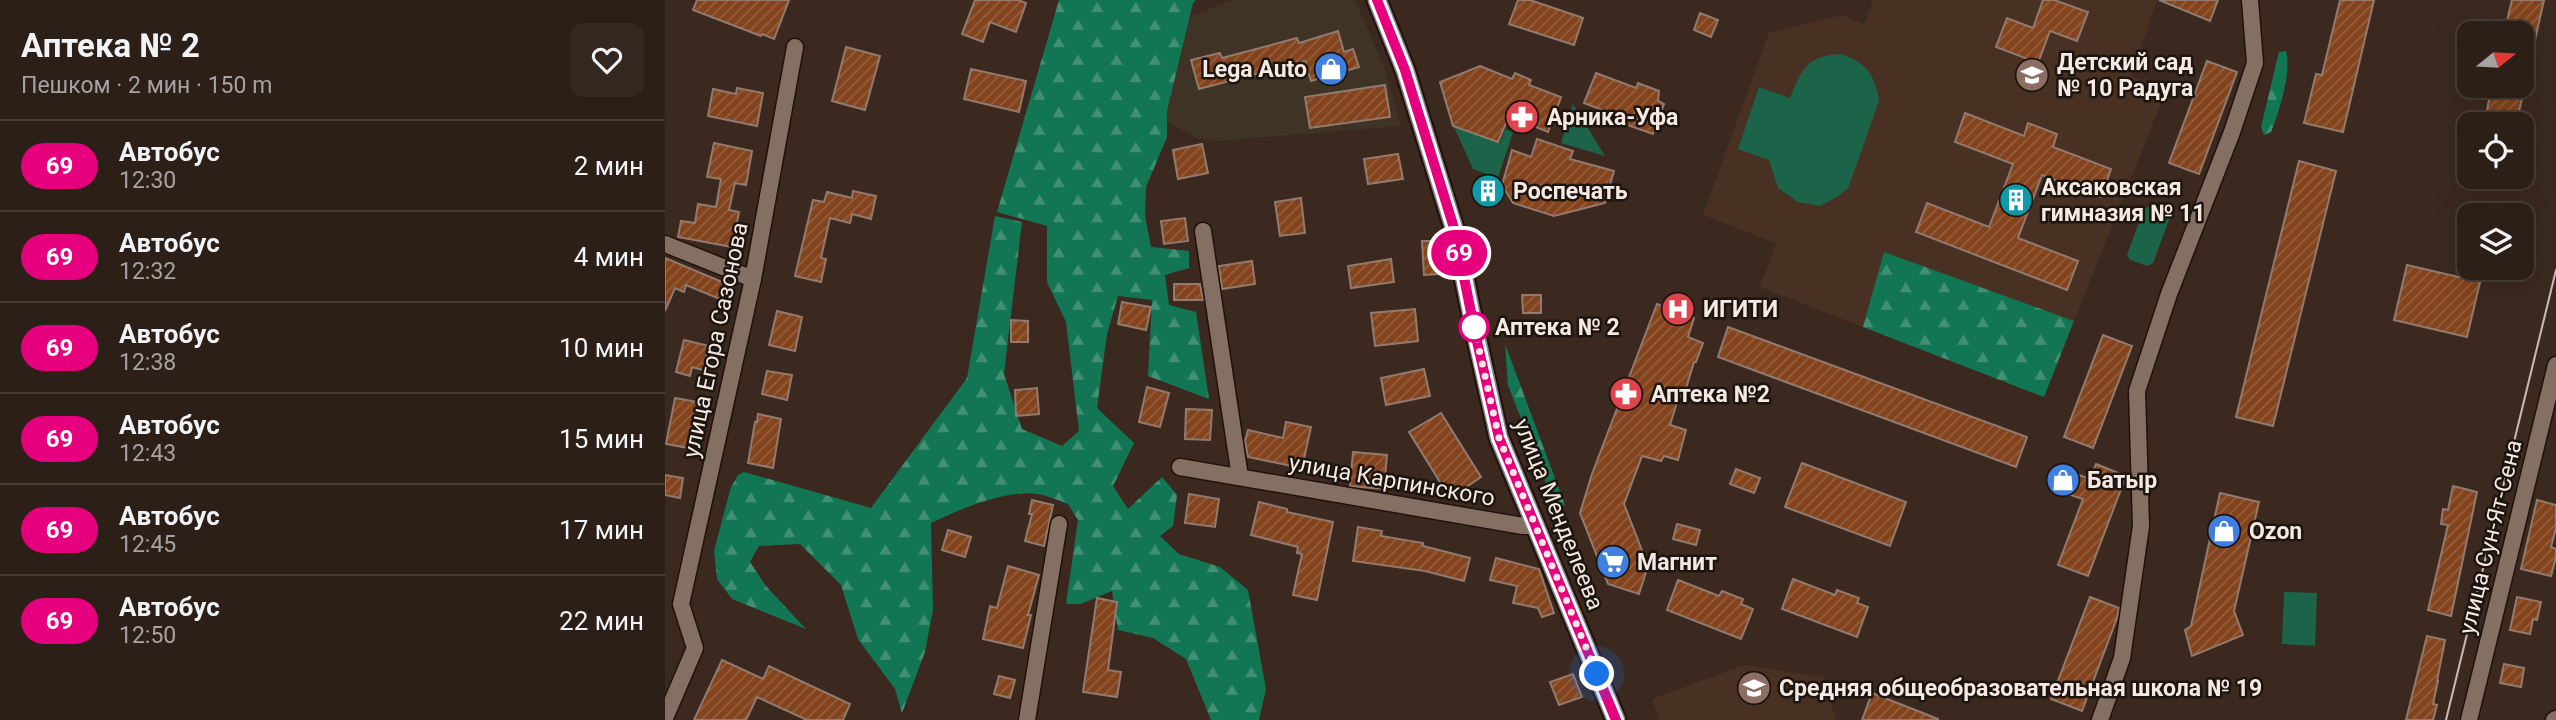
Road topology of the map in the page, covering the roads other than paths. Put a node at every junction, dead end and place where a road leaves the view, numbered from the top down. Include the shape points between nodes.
1 (1377, 0) edge
2 (2250, 0) edge
3 (795, 47) dead end
4 (1203, 231) dead end
5 (665, 244) edge
6 (753, 279) junction
7 (2556, 365) edge
8 (1180, 467) dead end
9 (1240, 477) junction
10 (1059, 524) dead end
11 (1535, 526) junction
12 (665, 718) edge
13 (1027, 720) edge
14 (1616, 720) edge
15 (2100, 720) edge
16 (2469, 720) edge

1 - 11 main road, улица Менделеева via 1405,70 1454,228 1499,438
2 - 15 street via 2255,63 2137,391 2141,526 2122,658
3 - 6 street, улица Егора Сазонова
4 - 9 street
5 - 6 street
6 - 12 street, улица Егора Сазонова via 681,604 695,648
7 - 16 street, улица Сун-Ят-Сена
8 - 9 street, улица Карпинского
9 - 11 street, улица Карпинского
10 - 13 street
11 - 14 main road, улица Менделеева

